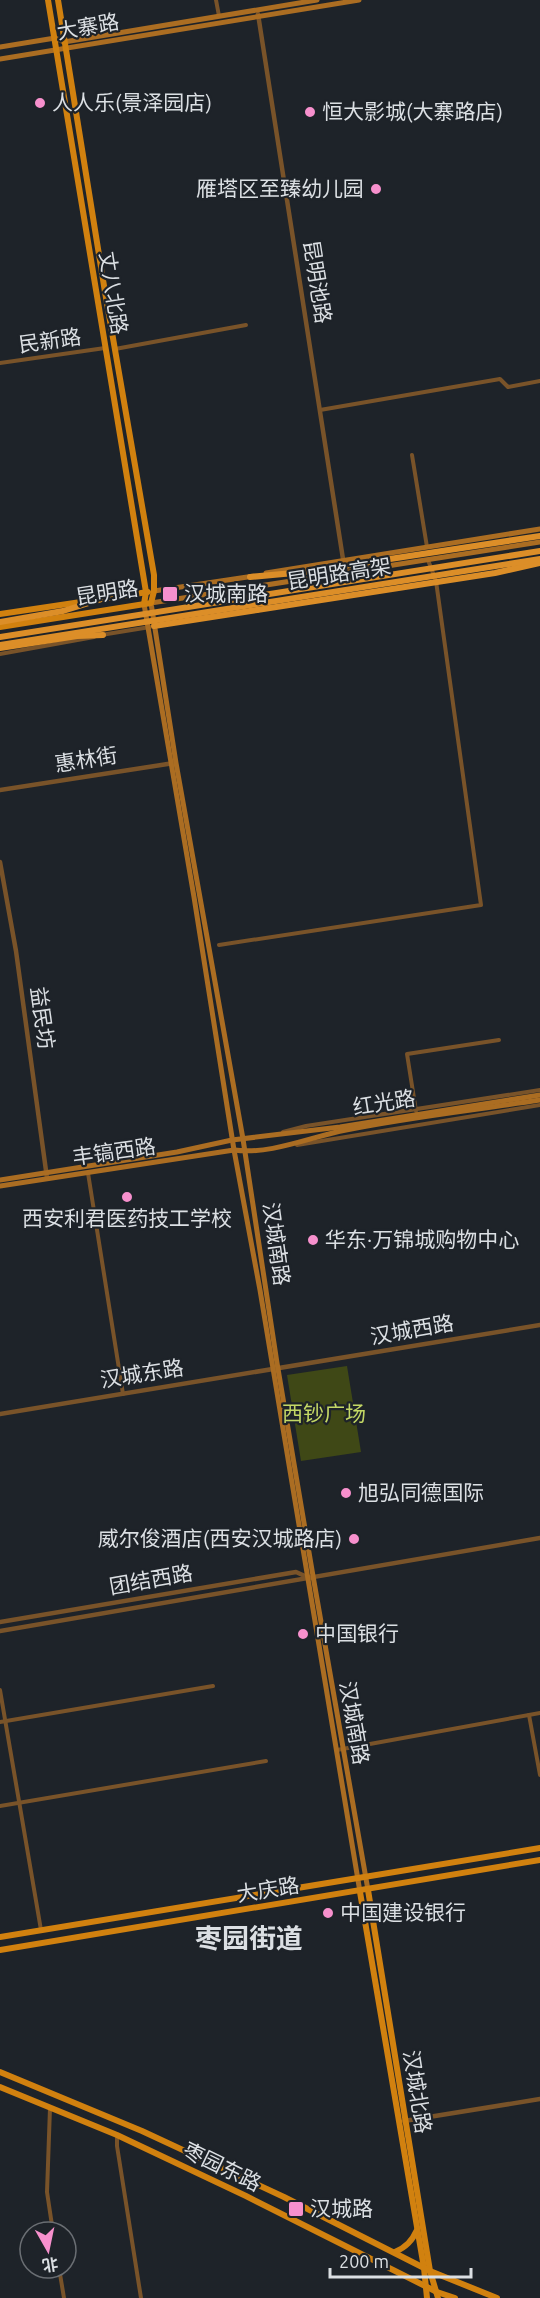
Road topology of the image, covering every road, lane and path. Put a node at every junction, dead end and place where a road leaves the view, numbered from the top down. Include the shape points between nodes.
1 (48, 0) edge
2 (58, 0) edge
3 (216, 0) edge
4 (317, 0) edge
5 (359, 0) edge
6 (258, 13) junction
7 (219, 16) junction
8 (55, 38) junction
9 (65, 45) junction
10 (0, 47) edge
11 (57, 50) junction
12 (0, 59) edge
13 (246, 325) dead end
14 (105, 348) junction
15 (115, 350) junction
16 (0, 363) edge
17 (540, 381) edge
18 (320, 410) junction
19 (412, 455) dead end
20 (540, 529) edge
21 (540, 536) edge
22 (540, 542) edge
23 (427, 547) junction
24 (540, 551) edge
25 (428, 559) junction
26 (540, 559) edge
27 (343, 560) junction
28 (540, 563) edge
29 (250, 577) junction
30 (154, 591) junction
31 (146, 592) junction
32 (102, 599) junction
33 (148, 603) junction
34 (0, 614) edge
35 (0, 622) edge
36 (151, 626) junction
37 (0, 627) edge
38 (103, 635) junction
39 (0, 637) edge
40 (0, 647) edge
41 (0, 654) edge
42 (174, 763) junction
43 (0, 790) edge
44 (0, 862) edge
45 (219, 945) dead end
46 (499, 1040) dead end
47 (540, 1093) edge
48 (540, 1100) edge
49 (540, 1106) edge
50 (416, 1112) junction
51 (243, 1139) junction
52 (232, 1140) junction
53 (282, 1146) junction
54 (234, 1150) junction
55 (245, 1152) junction
56 (87, 1172) junction
57 (47, 1176) junction
58 (0, 1180) edge
59 (0, 1186) edge
60 (540, 1325) edge
61 (290, 1367) joint
62 (276, 1369) junction
63 (123, 1394) junction
64 (0, 1414) edge
65 (540, 1538) edge
66 (310, 1576) junction
67 (0, 1622) edge
68 (0, 1631) edge
69 (213, 1686) dead end
70 (0, 1690) edge
71 (540, 1713) edge
72 (529, 1715) junction
73 (3, 1722) edge
74 (339, 1749) junction
75 (266, 1761) dead end
76 (540, 1775) edge
77 (19, 1803) junction
78 (0, 1806) edge
79 (540, 1848) edge
80 (540, 1860) edge
81 (361, 1877) junction
82 (368, 1890) junction
83 (360, 1892) junction
84 (41, 1930) junction
85 (0, 1937) edge
86 (0, 1950) edge
87 (0, 2072) edge
88 (0, 2087) edge
89 (540, 2099) edge
90 (50, 2108) junction
91 (402, 2122) junction
92 (117, 2135) junction
93 (51, 2220) edge
94 (417, 2229) junction
95 (394, 2252) junction
96 (427, 2269) junction
97 (61, 2280) edge
98 (425, 2285) junction
99 (437, 2295) edge
100 (64, 2298) edge
101 (141, 2298) edge
102 (427, 2298) edge
103 (455, 2298) edge
104 (497, 2298) edge

1 - 8 main road, 丈八北路
2 - 9 main road, 丈八北路
3 - 7 street
4 - 6 main road, 大寨路
5 - 6 main road, 大寨路
6 - 7 main road, 大寨路
6 - 9 main road, 大寨路
6 - 18 street, 昆明池路
7 - 9 main road, 大寨路
8 - 9 main road, 大寨路
8 - 10 main road, 大寨路
8 - 11 main road, 丈八北路
9 - 11 main road, 大寨路
9 - 15 main road, 丈八北路
11 - 12 main road, 大寨路
11 - 14 main road, 丈八北路
13 - 15 street
14 - 16 street, 民新路
14 - 31 main road, 丈八北路
15 - 30 main road, 丈八北路
17 - 18 street via 508,387 500,379
18 - 27 street, 昆明池路
19 - 23 street
20 - 23 main road, 昆明路
21 - 29 highway
22 - 25 main road, 昆明路
23 - 27 main road, 昆明路
24 - 39 highway, 昆明路高架, bridge
25 - 33 main road, 昆明路
25 - 45 street via 436,581 481,905
26 - 40 highway, 昆明路高架, bridge
27 - 29 main road, 昆明路
28 - 36 highway, bridge
29 - 30 main road, 昆明路
30 - 31 main road, 昆明路
30 - 33 main road, 丈八北路
31 - 32 main road, 昆明路
31 - 33 main road, 丈八北路
32 - 34 main road, 昆明路
32 - 35 highway via 63,611
33 - 36 main road, 汉城南路
33 - 37 main road, 昆明路
36 - 38 street, 昆明路
36 - 42 main road, 汉城南路
38 - 40 highway, bridge
38 - 41 street, 昆明路
42 - 43 street, 惠林街
42 - 51 main road, 汉城南路
42 - 52 main road, 汉城南路
44 - 57 street, 益民坊
46 - 50 street via 407,1054
47 - 50 main road, 红光路
48 - 53 main road, 红光路 via 346,1130
49 - 53 street
50 - 51 main road, 红光路
51 - 52 main road, 红光路
51 - 55 main road, 汉城南路
52 - 54 main road, 汉城南路
52 - 57 main road, 丰镐西路
53 - 55 main road, 红光路
54 - 55 main road, 红光路
54 - 56 main road, 丰镐西路
54 - 62 main road, 汉城南路
55 - 62 main road, 汉城南路
56 - 57 main road, 丰镐西路
56 - 63 street
57 - 58 main road, 丰镐西路
57 - 59 main road, 丰镐西路
60 - 61 street, 汉城西路
61 - 62 street, 汉城东路
62 - 63 street, 汉城东路
62 - 66 main road, 汉城南路
63 - 64 street, 汉城东路
65 - 66 street, 团结西路
66 - 67 street, 团结西路 via 297,1572
66 - 68 street, 团结西路
66 - 74 main road, 汉城南路
69 - 73 street
70 - 73 street
71 - 72 street
72 - 74 street
72 - 76 street
73 - 77 street
74 - 81 main road, 汉城南路
75 - 77 street
77 - 78 street
77 - 84 street
79 - 81 main road, 大庆路
80 - 82 main road, 大庆路
81 - 82 main road, 汉城南路
81 - 83 main road, 汉城南路
81 - 84 main road, 大庆路
82 - 83 main road, 大庆路
82 - 91 main road, 汉城北路
83 - 86 main road, 大庆路
83 - 91 main road, 汉城北路
84 - 85 main road, 大庆路
87 - 95 main road, 枣园东路 via 142,2131
88 - 90 main road, 枣园东路
89 - 91 street
90 - 92 main road, 枣园东路
90 - 93 street via 47,2192
91 - 94 main road, 汉城北路
91 - 96 main road, 汉城北路
92 - 98 main road, 枣园东路
92 - 101 street
94 - 95 main road via 414,2238
94 - 96 main road, 汉城北路
95 - 96 main road, 枣园东路
96 - 98 main road, 汉城北路
96 - 99 main road, 汉城北路
96 - 104 main road, 枣园东路
97 - 100 street
98 - 99 main road, 枣园东路
98 - 102 main road, 汉城北路
99 - 103 main road, 枣园东路

